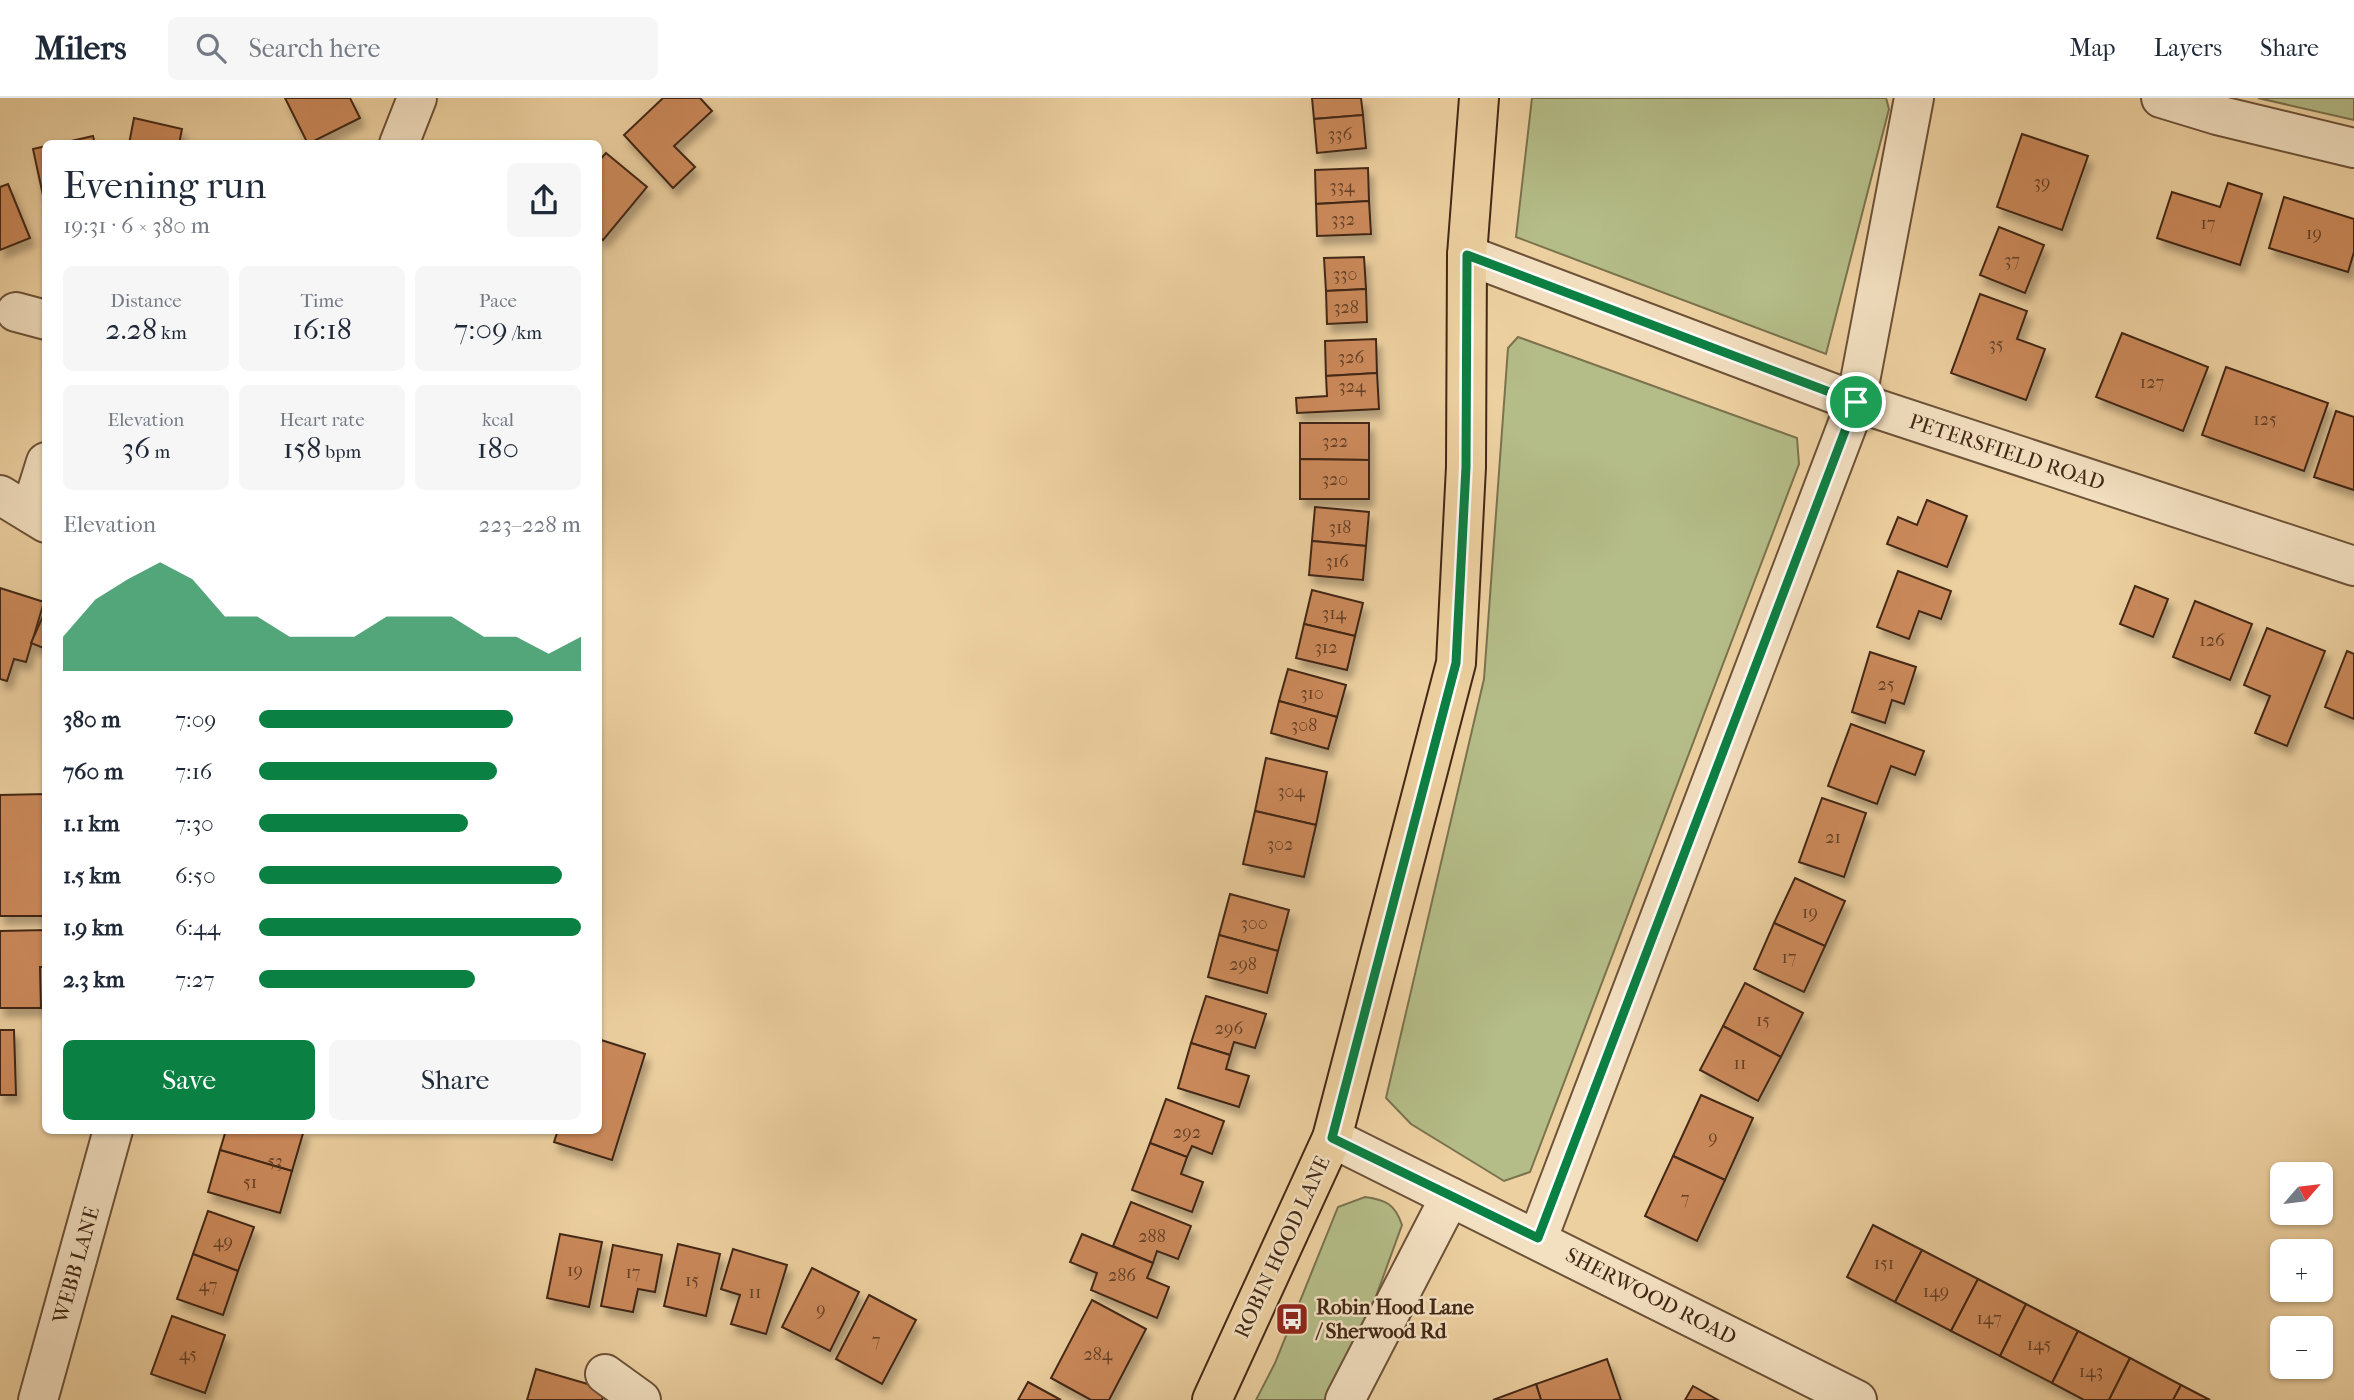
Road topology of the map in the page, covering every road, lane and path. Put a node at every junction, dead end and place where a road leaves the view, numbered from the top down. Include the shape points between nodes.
1 (417, 98) edge
2 (1479, 98) edge
3 (2161, 98) edge
4 (1919, 100) edge
5 (401, 140) edge
6 (2354, 148) edge
7 (1467, 255) junction
8 (1856, 402) junction
9 (42, 471) edge
10 (25, 510) edge
11 (2354, 566) edge
12 (112, 1134) edge
13 (1332, 1138) junction
14 (1450, 1197) junction
15 (1538, 1238) junction
16 (605, 1374) dead end
17 (38, 1400) edge
18 (641, 1400) edge
19 (1212, 1400) edge
20 (1345, 1400) edge
21 (1857, 1400) edge

1 - 5 street
2 - 7 main road, ROBIN HOOD LANE
3 - 6 street
4 - 8 street
7 - 8 street, PETERSFIELD ROAD
7 - 13 main road, ROBIN HOOD LANE via 1466,467 1456,663
8 - 11 street, PETERSFIELD ROAD
8 - 15 street
9 - 10 street
12 - 17 street, WEBB LANE
13 - 14 street, SHERWOOD ROAD
13 - 19 main road, ROBIN HOOD LANE
14 - 15 street, SHERWOOD ROAD
14 - 20 street
15 - 21 street, SHERWOOD ROAD
16 - 18 street

